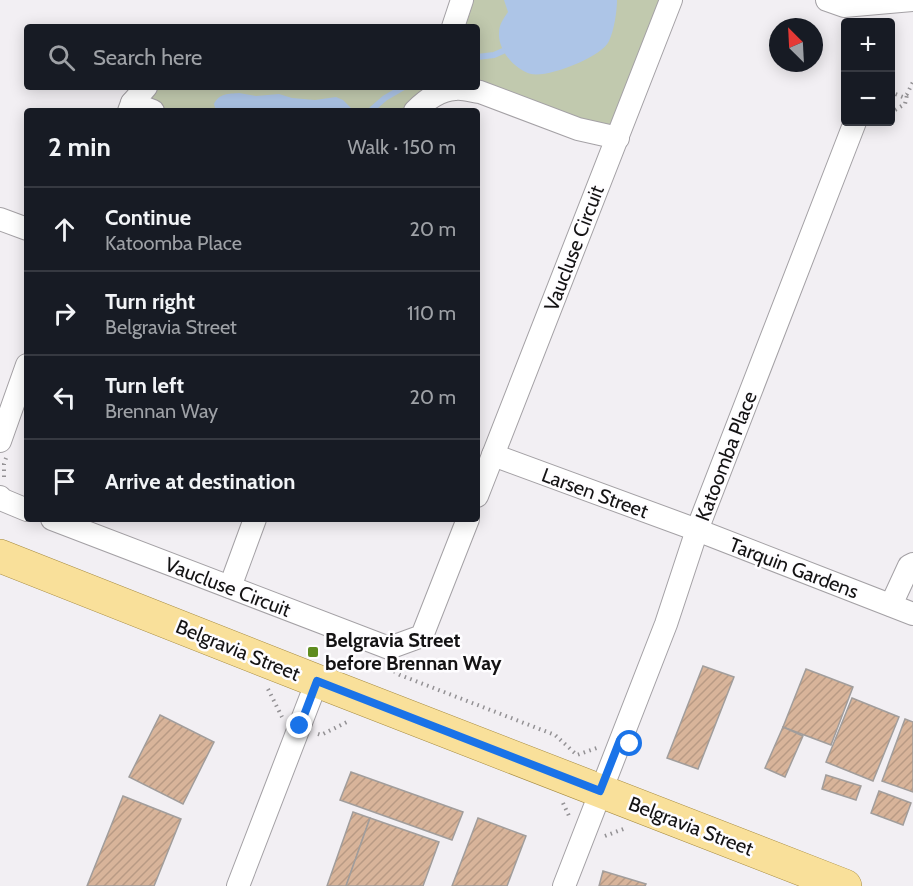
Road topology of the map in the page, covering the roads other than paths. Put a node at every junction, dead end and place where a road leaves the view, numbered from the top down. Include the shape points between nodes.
1 (462, 0) edge
2 (671, 0) edge
3 (828, 0) edge
4 (913, 0) edge
5 (454, 24) edge
6 (451, 90) edge
7 (466, 90) edge
8 (418, 108) edge
9 (853, 126) edge
10 (618, 138) junction
11 (0, 219) edge
12 (24, 228) edge
13 (24, 373) edge
14 (0, 441) edge
15 (493, 455) junction
16 (480, 488) edge
17 (0, 497) edge
18 (24, 509) edge
19 (60, 522) edge
20 (254, 522) edge
21 (467, 522) edge
22 (697, 530) junction
23 (0, 556) edge
24 (913, 564) edge
25 (230, 587) junction
26 (891, 605) junction
27 (913, 614) edge
28 (317, 681) junction
29 (600, 791) junction
30 (238, 886) edge
31 (564, 886) edge
32 (845, 886) edge

1 - 5 street
2 - 10 street, Vaucluse Circuit
3 - 4 street via 844,6
6 - 8 street via 426,100
7 - 10 street via 578,129
9 - 22 street, Katoomba Place
10 - 15 street, Vaucluse Circuit
11 - 12 street
13 - 14 street
15 - 16 street, Vaucluse Circuit
15 - 22 street, Larsen Street
17 - 18 street
19 - 25 street, Vaucluse Circuit
20 - 25 street
21 - 25 street, Vaucluse Circuit via 422,636 389,648
22 - 26 street, Tarquin Gardens
22 - 29 street, Katoomba Place via 666,624
23 - 28 main road, Belgravia Street
24 - 26 street
26 - 27 street, Tarquin Gardens
28 - 29 main road, Belgravia Street
28 - 30 street
29 - 31 street, Katoomba Place
29 - 32 main road, Belgravia Street

